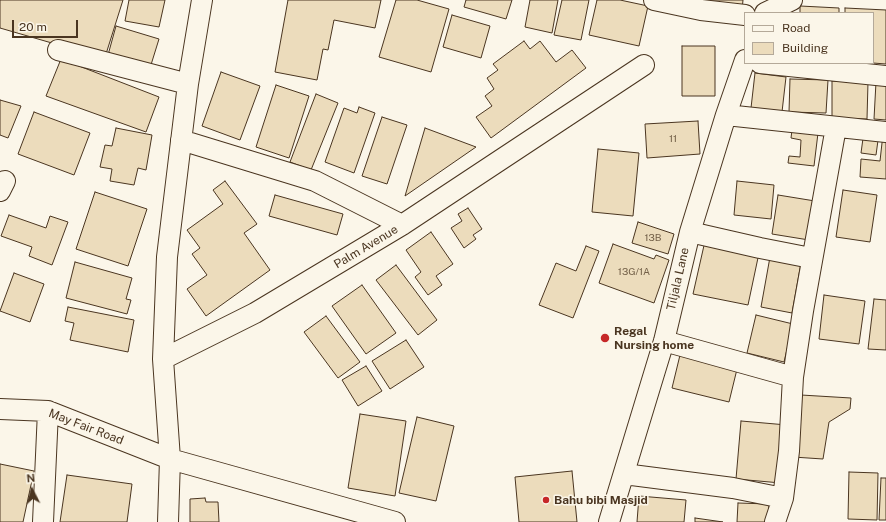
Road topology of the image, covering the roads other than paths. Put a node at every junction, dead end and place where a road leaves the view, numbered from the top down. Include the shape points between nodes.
1 (202, 0) edge
2 (792, 0) edge
3 (662, 2) edge
4 (767, 12) edge
5 (744, 15) edge
6 (58, 50) dead end
7 (744, 64) edge
8 (770, 64) edge
9 (644, 65) dead end
10 (886, 76) edge
11 (188, 84) junction
12 (726, 115) junction
13 (836, 127) junction
14 (886, 132) edge
15 (182, 140) junction
16 (402, 225) junction
17 (690, 232) junction
18 (811, 258) junction
19 (664, 341) junction
20 (163, 359) junction
21 (793, 377) junction
22 (0, 409) edge
23 (48, 411) junction
24 (170, 459) junction
25 (624, 474) junction
26 (783, 498) junction
27 (43, 522) edge
28 (168, 522) edge
29 (395, 522) edge
30 (609, 522) edge
31 (775, 522) edge

1 - 11 street
2 - 4 street
3 - 5 street
6 - 11 street
7 - 12 street, Tiljala Lane
8 - 10 street
9 - 16 street, Palm Avenue
11 - 15 street
12 - 13 street
12 - 17 street, Tiljala Lane
13 - 14 street
13 - 18 street
15 - 16 street via 315,181
15 - 20 street via 167,257
16 - 20 street, Palm Avenue via 255,313
17 - 18 street
17 - 19 street, Tiljala Lane
18 - 21 street
19 - 21 street
19 - 25 street, Tiljala Lane
20 - 24 street
21 - 26 street via 789,451
22 - 23 street, May Fair Road
23 - 24 street, May Fair Road
23 - 27 street
24 - 28 street
24 - 29 street, May Fair Road
25 - 26 street via 733,488
25 - 30 street, Tiljala Lane
26 - 31 street

